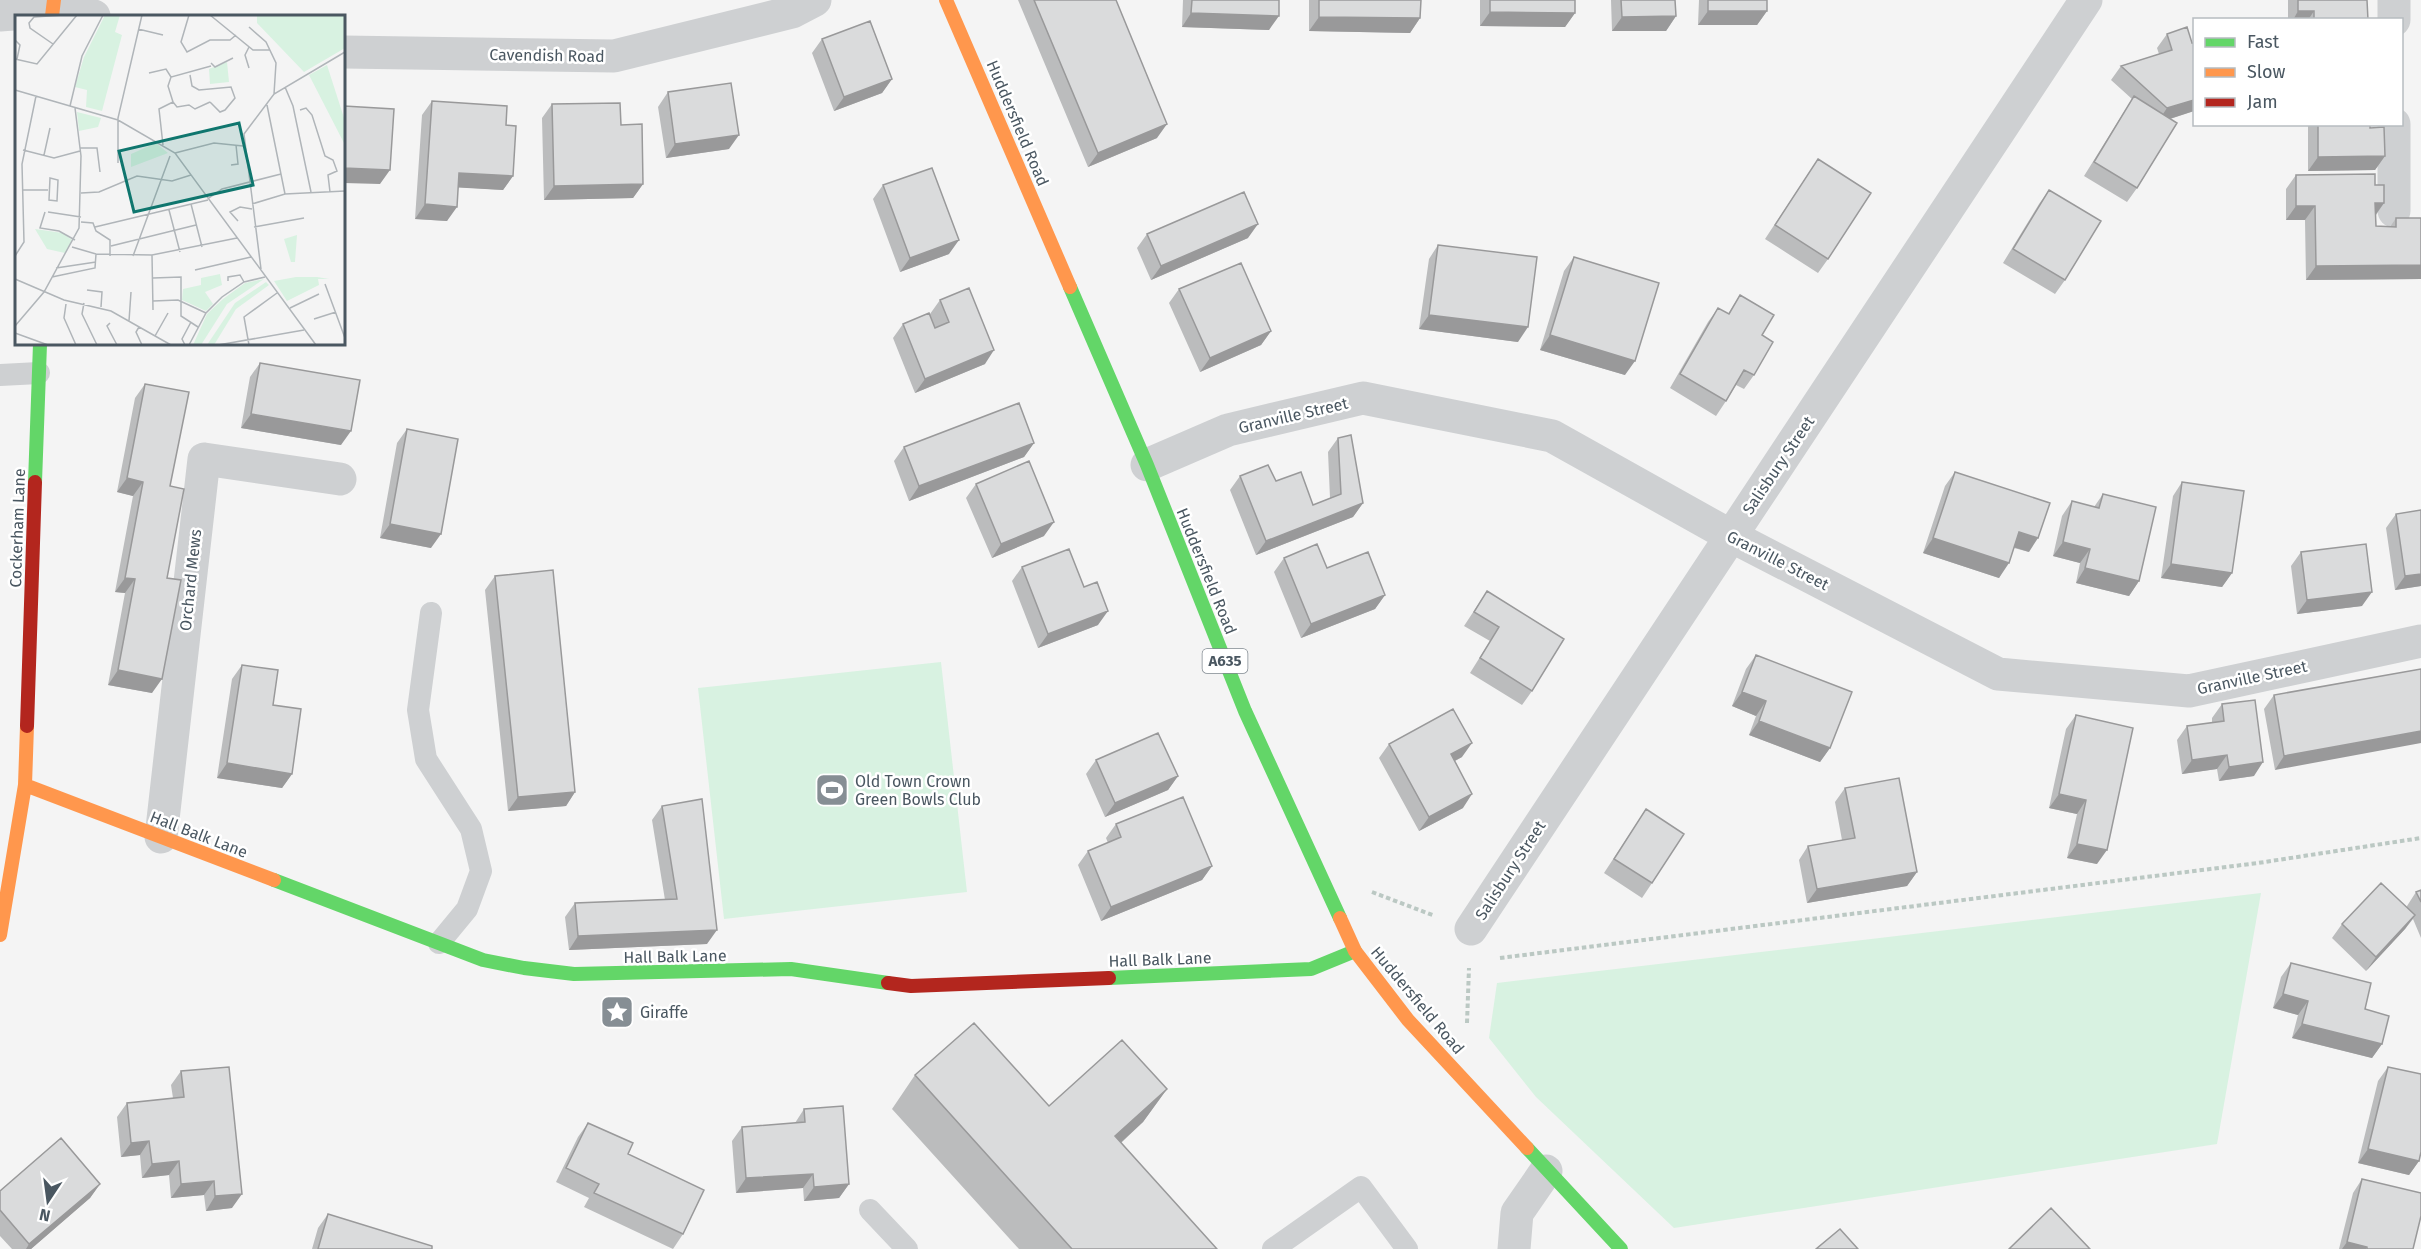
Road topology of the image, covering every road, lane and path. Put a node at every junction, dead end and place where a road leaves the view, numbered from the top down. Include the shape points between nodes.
1 (815, 0) edge
2 (946, 0) edge
3 (2086, 0) edge
4 (2394, 0) edge
5 (53, 9) edge
6 (0, 15) edge
7 (88, 15) edge
8 (2394, 18) edge
9 (345, 52) edge
10 (2394, 126) edge
11 (2394, 211) dead end
12 (40, 345) edge
13 (39, 374) junction
14 (0, 375) edge
15 (1147, 465) junction
16 (340, 479) dead end
17 (1731, 536) junction
18 (431, 613) dead end
19 (2421, 641) edge
20 (25, 785) junction
21 (161, 837) junction
22 (2421, 838) edge
23 (1319, 871) junction
24 (1471, 929) junction
25 (0, 935) edge
26 (439, 943) junction
27 (1355, 951) junction
28 (1497, 958) dead end
29 (1465, 1081) junction
30 (1546, 1171) junction
31 (870, 1210) dead end
32 (907, 1249) edge
33 (1273, 1249) edge
34 (1407, 1249) edge
35 (1514, 1249) edge
36 (1621, 1249) edge

1 - 9 street, Cavendish Road via 792,12 614,56
2 - 15 main road, Huddersfield Road / A635
3 - 17 street, Salisbury Street
4 - 8 street
5 - 6 street
5 - 7 street
10 - 11 street
12 - 13 main road, Cockerham Lane
13 - 14 lane
13 - 20 main road, Cockerham Lane
15 - 17 street, Granville Street via 1228,430 1363,398 1552,436
15 - 23 main road, Huddersfield Road / A635 via 1245,711
16 - 21 street, Orchard Mews via 204,459
17 - 19 street, Granville Street via 1998,674 2189,691
17 - 24 street, Salisbury Street
18 - 26 lane via 418,710 426,759 471,829 481,871 467,909
20 - 21 main road, Hall Balk Lane
20 - 25 main road, Cockerham Lane
21 - 26 main road, Hall Balk Lane
22 - 28 path via 2258,863
23 - 24 path, Salisbury Street
23 - 27 main road, Huddersfield Road / A635
24 - 29 path, Salisbury Street
26 - 27 main road, Hall Balk Lane via 483,960 574,974 791,969 910,986 1311,969
27 - 29 main road, Huddersfield Road / A635 via 1408,1020
29 - 30 main road, Huddersfield Road / A635
30 - 35 street via 1517,1213
30 - 36 main road, Huddersfield Road / A635
31 - 32 lane
33 - 34 lane via 1361,1187

